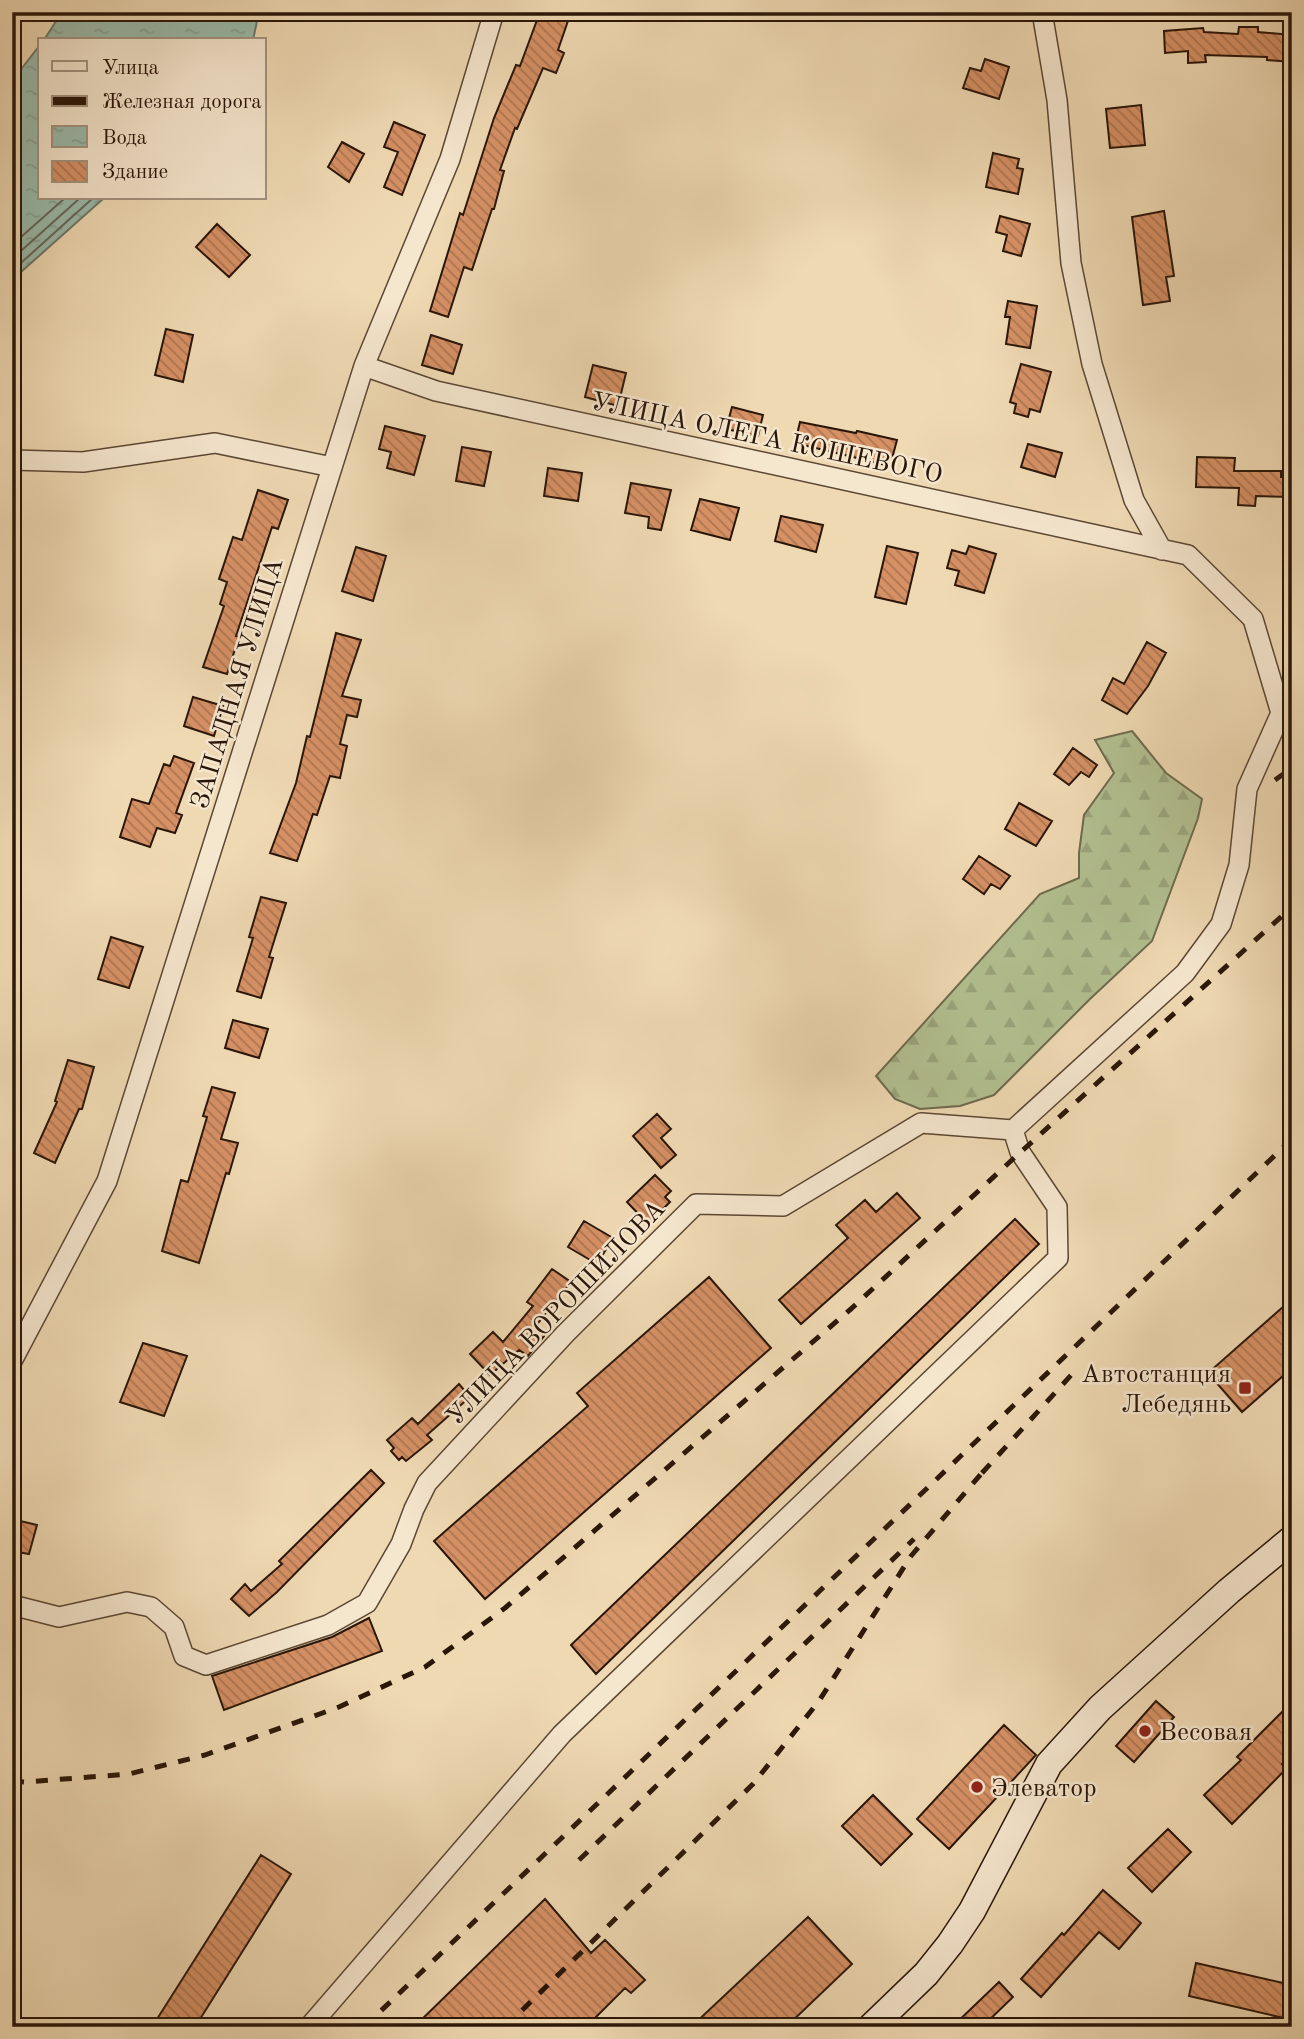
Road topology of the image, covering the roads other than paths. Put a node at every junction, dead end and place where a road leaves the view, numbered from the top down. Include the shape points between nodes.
1 (494, 12) edge
2 (1042, 12) edge
3 (364, 366) junction
4 (12, 460) edge
5 (332, 467) junction
6 (1162, 550) junction
7 (1286, 705) edge
8 (1013, 1130) junction
9 (12, 1361) edge
10 (1292, 1539) edge
11 (12, 1605) edge
12 (309, 2027) edge
13 (872, 2027) edge

1 - 3 street, ЗАПАДНАЯ УЛИЦА via 450,159
2 - 6 street via 1056,100 1071,263 1092,364 1134,500
3 - 5 street, ЗАПАДНАЯ УЛИЦА
3 - 6 street, УЛИЦА ОЛЕГА КОШЕВОГО via 436,391
4 - 5 street via 83,462 215,443
5 - 9 street, ЗАПАДНАЯ УЛИЦА via 107,1181
6 - 7 street, УЛИЦА ОЛЕГА КОШЕВОГО via 1188,555 1253,619
7 - 8 street via 1247,789 1239,865 1221,924 1185,973
8 - 11 street, УЛИЦА ВОРОШИЛОВА via 920,1123 783,1206 696,1204 566,1333 427,1483 401,1544 367,1603 328,1625 206,1665 184,1656 174,1627 151,1607 127,1602 60,1616
8 - 12 street via 1020,1153 1057,1207 1058,1258 562,1734
10 - 13 main road via 1100,1708 1049,1763 950,1944

